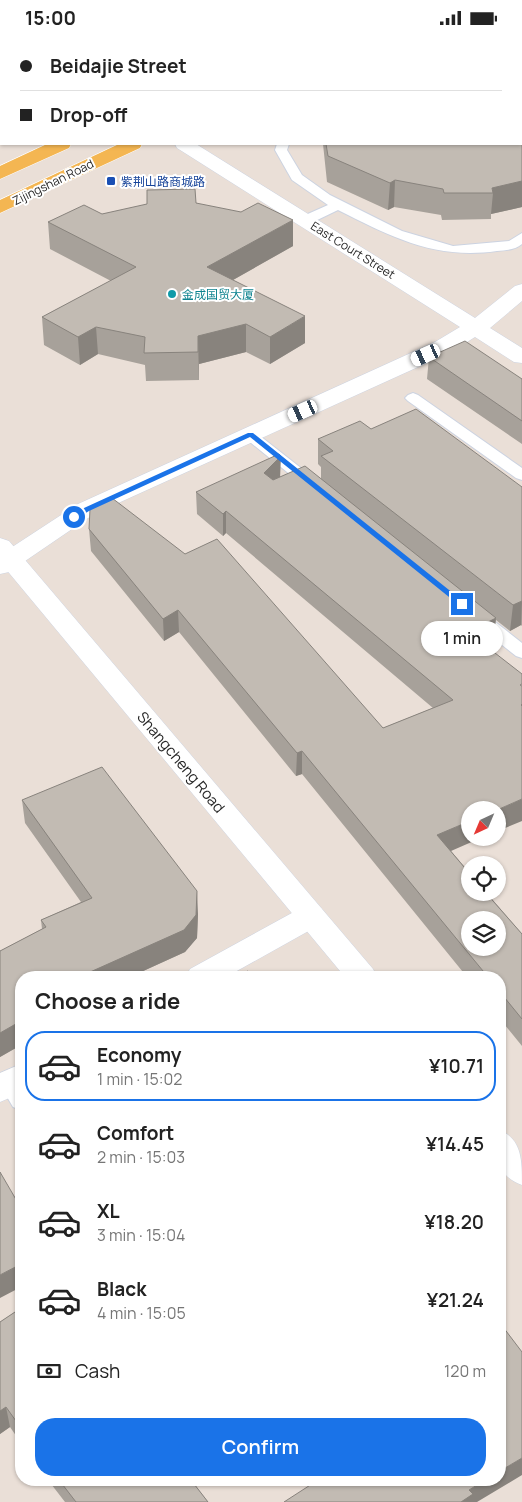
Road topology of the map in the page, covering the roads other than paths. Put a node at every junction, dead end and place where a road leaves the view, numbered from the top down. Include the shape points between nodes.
1 (60, 145) edge
2 (131, 145) edge
3 (186, 145) edge
4 (282, 145) edge
5 (0, 173) edge
6 (338, 205) junction
7 (0, 207) edge
8 (306, 221) junction
9 (522, 237) edge
10 (522, 290) edge
11 (475, 327) junction
12 (522, 357) edge
13 (413, 398) dead end
14 (250, 435) junction
15 (522, 475) edge
16 (328, 497) edge
17 (4, 557) edge
18 (460, 602) edge
19 (522, 652) edge
20 (311, 916) junction
21 (212, 971) edge
22 (357, 971) edge
23 (506, 1151) edge
24 (522, 1171) edge

1 - 5 main road
2 - 7 main road, Zijingshan Road
3 - 8 street, East Court Street
4 - 6 lane via 281,150 297,177
6 - 8 lane
6 - 9 lane via 397,234 452,250 513,245
8 - 11 street, East Court Street
10 - 11 street
11 - 12 street, East Court Street
11 - 14 street via 443,347
13 - 15 lane
14 - 16 lane
14 - 17 street via 86,509
17 - 20 street, Shangcheng Road
18 - 19 lane
20 - 21 street
20 - 22 street, Shangcheng Road
23 - 24 street

